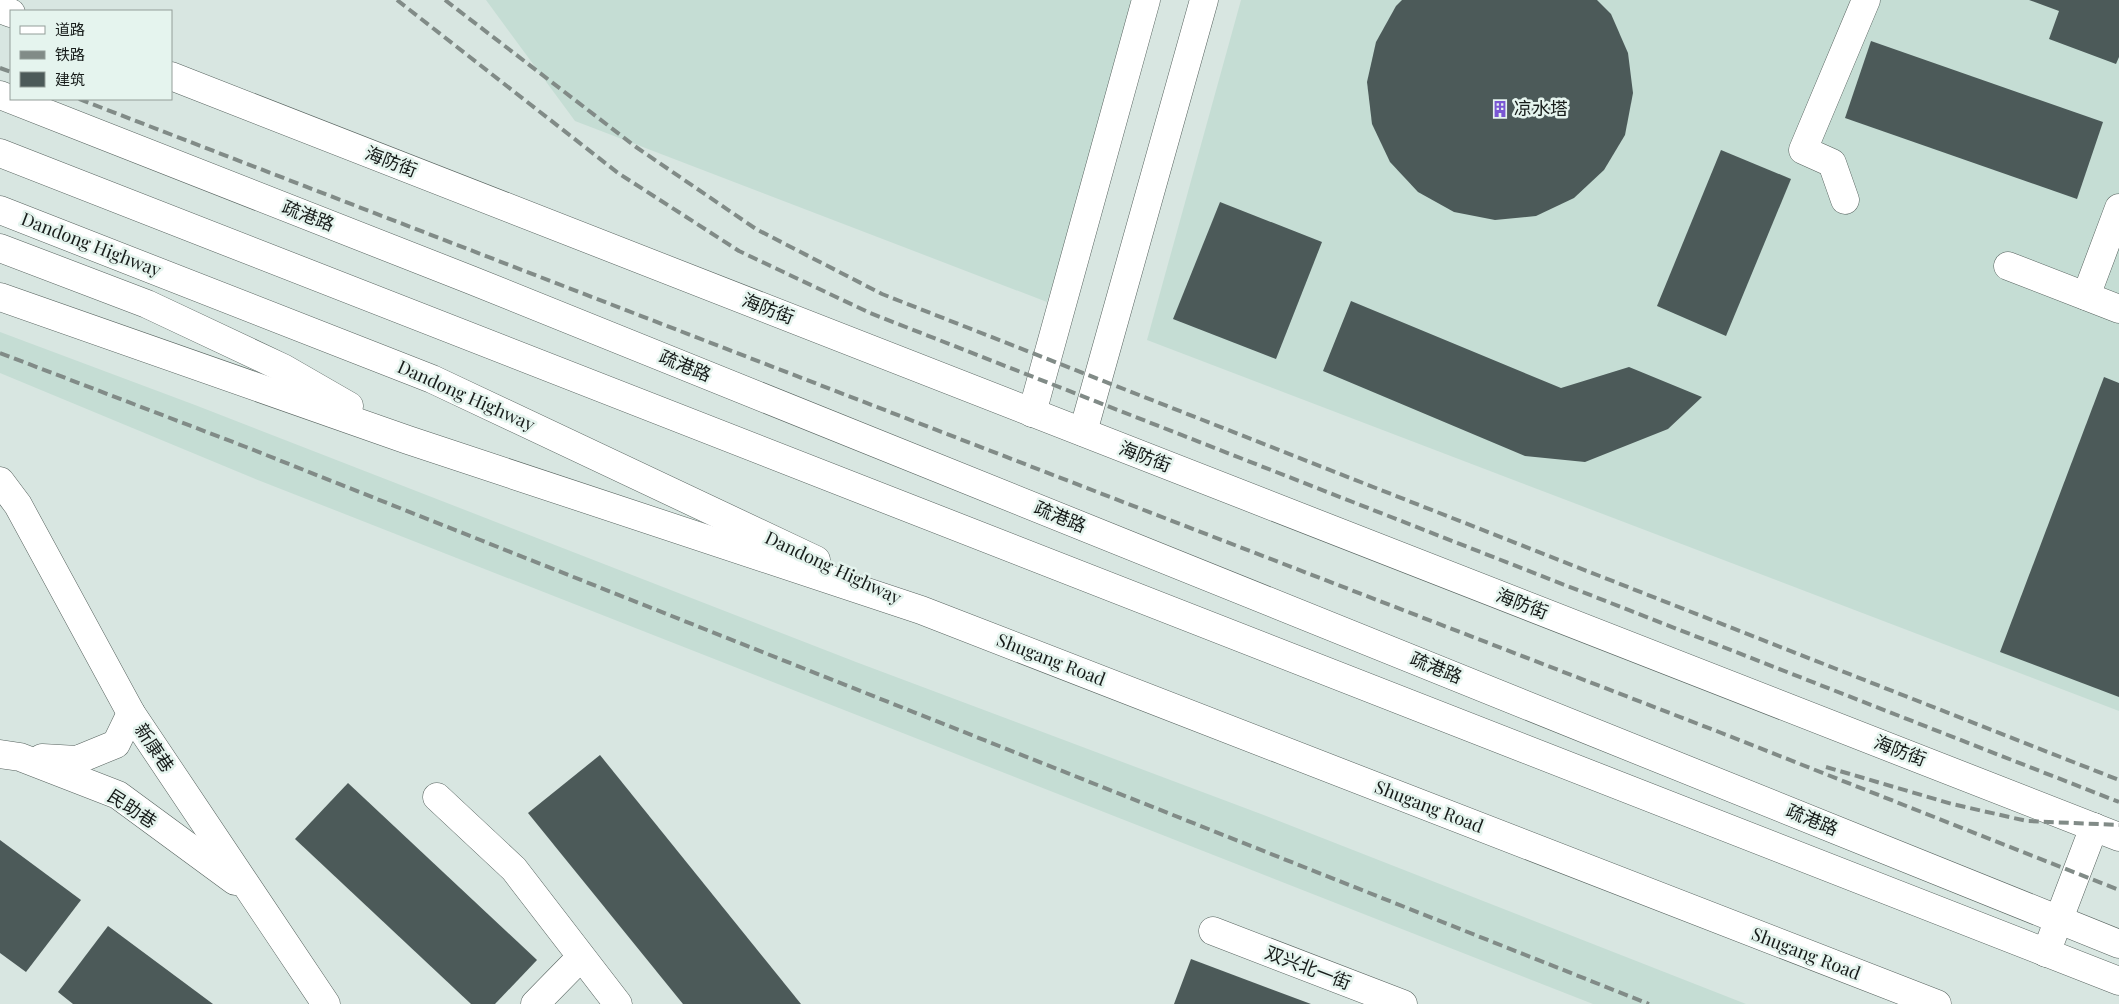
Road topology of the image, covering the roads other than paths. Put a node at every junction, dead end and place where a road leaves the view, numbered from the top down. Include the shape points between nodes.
1 (1146, 0) edge
2 (1204, 0) edge
3 (1866, 0) edge
4 (172, 76) edge
5 (13, 100) edge
6 (0, 153) edge
7 (1845, 200) dead end
8 (2119, 208) edge
9 (0, 210) edge
10 (0, 248) edge
11 (2008, 266) dead end
12 (2086, 296) junction
13 (0, 298) edge
14 (2119, 309) edge
15 (1032, 413) junction
16 (1083, 432) junction
17 (408, 440) junction
18 (0, 481) edge
19 (921, 610) junction
20 (131, 713) junction
21 (10, 756) edge
22 (437, 796) dead end
23 (2094, 827) junction
24 (2119, 837) edge
25 (250, 892) junction
26 (2058, 919) junction
27 (1214, 931) dead end
28 (2119, 944) edge
29 (2046, 952) junction
30 (581, 957) junction
31 (2119, 981) edge
32 (326, 1004) edge
33 (535, 1004) edge
34 (618, 1004) edge
35 (1404, 1004) edge
36 (1937, 1004) edge

1 - 15 main road
2 - 16 main road
3 - 7 main road via 1803,150 1832,163
4 - 15 main road, 海防街
5 - 26 main road, 疏港路 via 471,280
6 - 29 main road
8 - 12 main road
9 - 19 main road, Dandong Highway via 432,379
10 - 17 main road via 147,304 283,368
11 - 12 main road
12 - 14 main road
13 - 17 main road
15 - 16 main road, 海防街
16 - 23 main road, 海防街 via 2082,825
17 - 19 main road
18 - 20 main road, 新康巷 via 18,505
19 - 36 main road, Shugang Road
20 - 21 main road via 116,744 77,760
20 - 25 main road, 新康巷
21 - 25 main road, 民助巷 via 118,795
22 - 30 main road via 514,870
23 - 24 main road, 海防街
23 - 26 main road
25 - 32 main road, 新康巷
26 - 28 main road, 疏港路
26 - 29 main road
27 - 35 main road, 双兴北一街
29 - 31 main road
30 - 33 main road
30 - 34 main road

